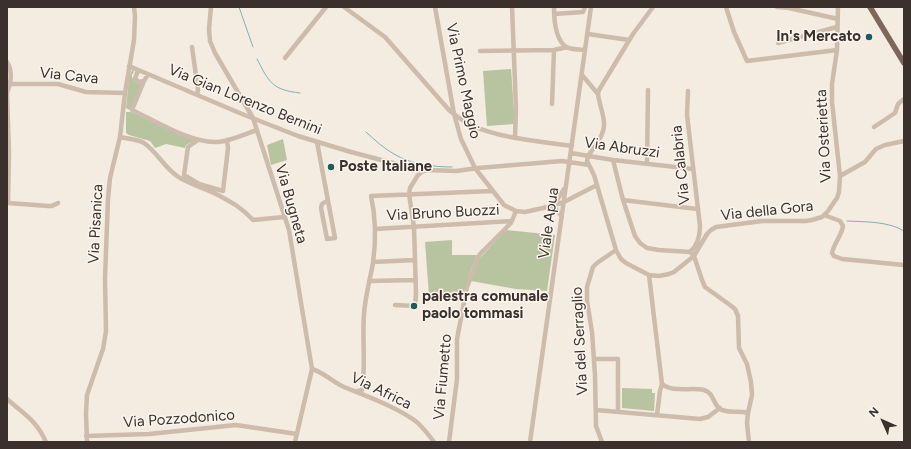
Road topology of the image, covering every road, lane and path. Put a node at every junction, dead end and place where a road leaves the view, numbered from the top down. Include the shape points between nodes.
1 (134, 7) edge
2 (211, 7) edge
3 (326, 7) edge
4 (344, 7) edge
5 (436, 7) edge
6 (512, 7) edge
7 (554, 7) edge
8 (585, 7) edge
9 (591, 7) edge
10 (653, 7) edge
11 (726, 7) edge
12 (777, 7) edge
13 (818, 7) edge
14 (838, 7) edge
15 (870, 7) edge
16 (554, 14) junction
17 (818, 14) junction
18 (838, 19) junction
19 (837, 27) junction
20 (588, 34) junction
21 (630, 40) junction
22 (778, 42) dead end
23 (192, 47) dead end
24 (567, 47) junction
25 (513, 50) junction
26 (554, 50) junction
27 (586, 50) junction
28 (837, 50) junction
29 (480, 51) dead end
30 (285, 58) dead end
31 (7, 62) edge
32 (904, 63) edge
33 (129, 66) junction
34 (138, 70) junction
35 (148, 74) junction
36 (582, 75) junction
37 (144, 81) junction
38 (10, 84) junction
39 (648, 90) dead end
40 (688, 91) dead end
41 (125, 93) junction
42 (598, 94) junction
43 (197, 95) junction
44 (904, 99) edge
45 (552, 104) dead end
46 (454, 114) junction
47 (253, 118) junction
48 (874, 127) dead end
49 (257, 130) junction
50 (120, 137) junction
51 (515, 138) junction
52 (198, 140) junction
53 (227, 140) junction
54 (904, 141) edge
55 (317, 142) junction
56 (572, 146) junction
57 (8, 153) edge
58 (571, 153) junction
59 (588, 156) junction
60 (613, 160) junction
61 (570, 162) junction
62 (647, 164) junction
63 (589, 165) junction
64 (475, 168) junction
65 (693, 169) junction
66 (423, 171) junction
67 (840, 176) junction
68 (597, 185) junction
69 (566, 186) junction
70 (492, 191) junction
71 (409, 194) junction
72 (328, 200) junction
73 (623, 200) junction
74 (564, 202) junction
75 (58, 203) dead end
76 (550, 206) junction
77 (697, 209) junction
78 (516, 211) junction
79 (824, 215) junction
80 (562, 216) junction
81 (284, 217) junction
82 (512, 221) junction
83 (414, 227) junction
84 (375, 229) junction
85 (700, 236) junction
86 (705, 238) junction
87 (616, 250) junction
88 (690, 252) junction
89 (694, 256) junction
90 (415, 260) junction
91 (373, 262) junction
92 (904, 265) edge
93 (649, 275) junction
94 (416, 280) junction
95 (369, 281) junction
96 (395, 305) dead end
97 (594, 359) junction
98 (312, 369) junction
99 (662, 384) junction
100 (358, 392) junction
101 (7, 399) edge
102 (720, 408) junction
103 (596, 410) junction
104 (618, 412) junction
105 (748, 413) junction
106 (657, 415) junction
107 (297, 434) junction
108 (86, 436) junction
109 (46, 442) edge
110 (87, 442) edge
111 (295, 442) edge
112 (434, 442) edge
113 (449, 442) edge
114 (530, 442) edge
115 (602, 442) edge
116 (749, 442) edge

1 - 33 street, Via Pisanica via 134,40
2 - 47 street, Via Bugneta via 210,41
3 - 30 street
4 - 46 street via 385,37
5 - 46 street, Via Primo Maggio
6 - 25 street
7 - 16 street
8 - 16 street via 583,12
9 - 20 street, Viale Apua
10 - 21 street
11 - 28 street via 747,61
12 - 17 street
13 - 17 street
14 - 18 street, Via Osterietta
15 - 32 main road
16 - 24 street via 557,32
17 - 18 street
18 - 19 street, Via Osterietta
19 - 22 street
19 - 28 street, Via Osterietta
20 - 21 street
20 - 27 street, Viale Apua
21 - 42 street
23 - 43 street
24 - 26 street
24 - 27 street
25 - 26 street
25 - 29 street
25 - 51 street
26 - 45 street
27 - 36 street, Viale Apua
28 - 67 street, Via Osterietta via 832,102
31 - 38 street via 11,73
33 - 34 street, Via Gian Lorenzo Bernini
33 - 41 street, Via Pisanica
34 - 35 street, Via Gian Lorenzo Bernini
34 - 37 street via 135,80
35 - 37 street
35 - 43 street, Via Gian Lorenzo Bernini
36 - 42 street
36 - 56 street, Viale Apua
37 - 52 street via 132,110
38 - 41 street, Via Cava via 58,84 86,92
38 - 57 street via 7,93
39 - 62 street
40 - 65 street, Via Calabria via 687,115
41 - 50 street, Via Pisanica
42 - 59 street via 604,130
43 - 47 street, Via Gian Lorenzo Bernini
44 - 48 street via 898,104 895,113
46 - 51 street via 476,127
46 - 64 street, Via Primo Maggio via 461,139
47 - 49 street, Via Bugneta
47 - 55 street, Via Gian Lorenzo Bernini
49 - 53 street
49 - 81 street, Via Bugneta
50 - 81 street via 144,144 185,182 238,206 253,220
50 - 108 street, Via Pisanica via 110,178 108,199 106,331 103,349 87,395
51 - 56 street
52 - 53 street
52 - 53 street via 188,147 184,175 199,184 223,191
54 - 67 street via 876,149 865,162
55 - 66 street, Via Gian Lorenzo Bernini
55 - 72 street
56 - 58 street, Viale Apua
57 - 75 street via 8,203 48,206
58 - 59 street, Via Abruzzi
58 - 61 street, Viale Apua
59 - 60 street, Via Abruzzi
59 - 63 street
60 - 62 street, Via Abruzzi
60 - 73 street
61 - 63 street, Via Gian Lorenzo Bernini
61 - 64 street, Via Gian Lorenzo Bernini
61 - 69 street, Viale Apua
62 - 65 street, Via Abruzzi
63 - 68 street
64 - 66 street, Via Gian Lorenzo Bernini
64 - 70 street, Via Primo Maggio
65 - 77 street, Via Calabria
66 - 71 street via 414,180
67 - 79 street, Via Osterietta via 838,196
68 - 74 street
68 - 87 street
69 - 74 street, Viale Apua
69 - 76 street
70 - 71 street
70 - 78 street, Via Primo Maggio via 504,205
71 - 83 street
71 - 84 street via 371,196
72 - 72 street via 321,208 327,239 335,238
73 - 77 street
73 - 88 street via 635,236 640,243 647,248
74 - 76 street
74 - 80 street, Viale Apua
76 - 78 street via 525,212
76 - 80 street
77 - 85 street, Via Calabria
78 - 82 street, Via Fiumetto
79 - 86 street, Via della Gora via 806,221 762,221 724,226 711,230
79 - 92 street, Via della Gora via 840,221 843,226 833,249 834,256 853,261
80 - 114 street, Viale Apua
81 - 98 street, Via Bugneta via 289,230
82 - 83 street, Via Bruno Buozzi
82 - 113 street, Via Fiumetto via 480,254 467,287 457,339 456,379
83 - 84 street, Via Bruno Buozzi
83 - 90 street
84 - 91 street
85 - 86 street
85 - 88 street via 695,248
86 - 89 street, Via della Gora
87 - 93 street via 624,262
87 - 97 street, Via del Serraglio via 595,265 588,282 587,296
88 - 89 street
89 - 93 street, Via della Gora via 674,272 659,276
89 - 105 street via 705,287 730,304 738,316 739,348 747,364 751,382 752,395
90 - 91 street
90 - 94 street
91 - 95 street
93 - 99 street
94 - 95 street
94 - 96 street via 415,306
95 - 100 street via 365,296 363,383 362,390
97 - 103 street, Via del Serraglio
97 - 104 street via 618,359
98 - 100 street, Via Africa
98 - 107 street, Via Bugneta
99 - 102 street via 670,388 707,391
99 - 106 street
100 - 112 street, Via Africa via 414,420
101 - 109 street via 34,422
102 - 105 street via 724,411
102 - 106 street via 705,419
103 - 104 street
103 - 115 street, Via del Serraglio via 596,426
104 - 106 street
105 - 116 street
107 - 108 street, Via Pozzodonico via 236,425 149,434
107 - 111 street, Via Bugneta
108 - 110 street, Via Pisanica

